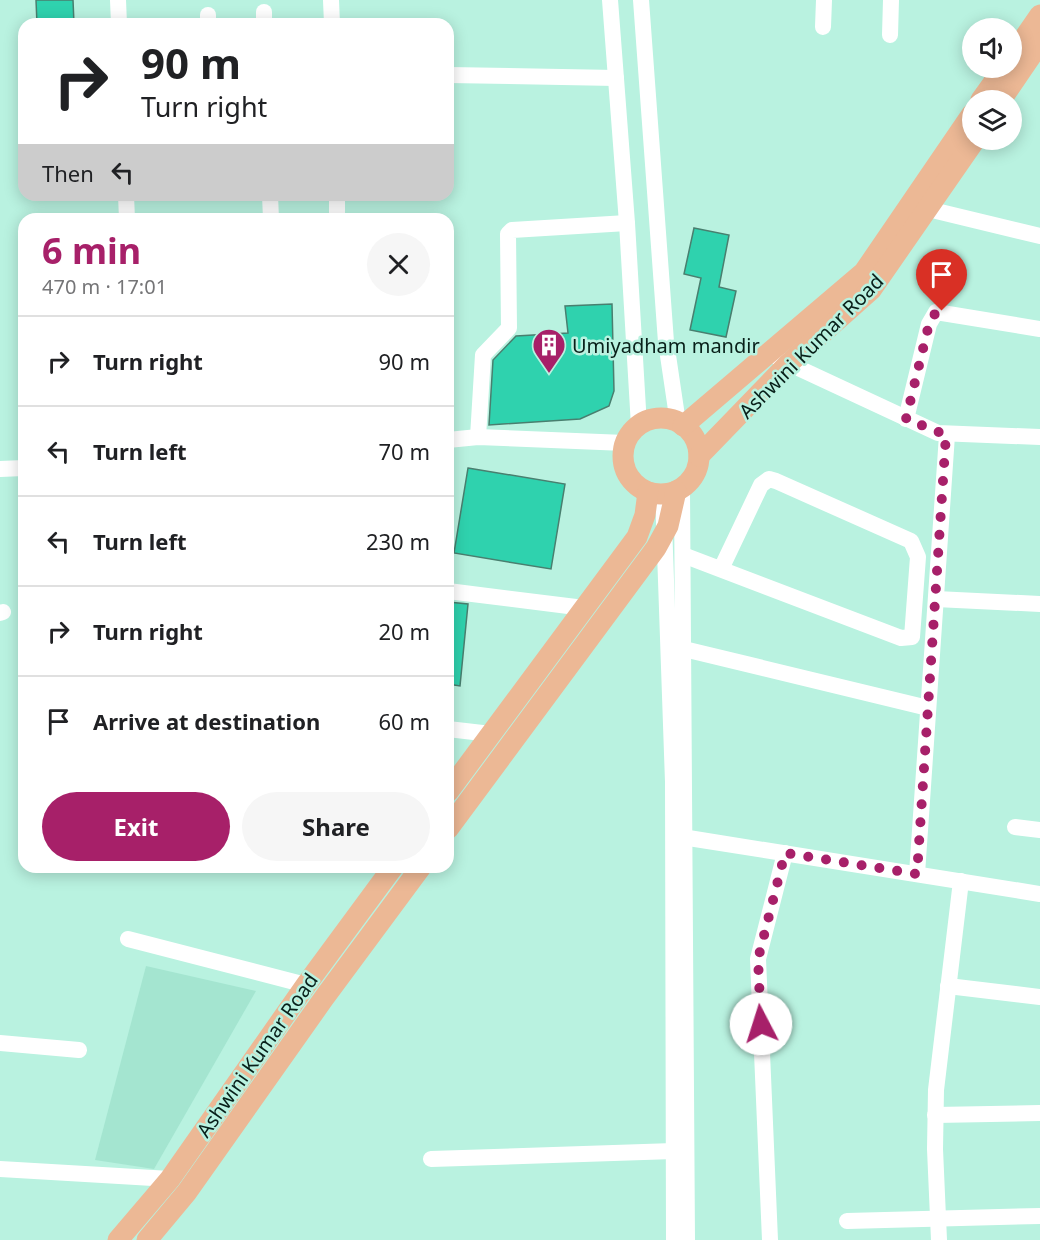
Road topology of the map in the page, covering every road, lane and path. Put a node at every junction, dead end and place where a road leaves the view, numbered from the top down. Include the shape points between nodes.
1 (118, 0) edge
2 (331, 0) edge
3 (610, 0) edge
4 (641, 0) edge
5 (824, 0) edge
6 (891, 0) edge
7 (1040, 15) edge
8 (119, 18) edge
9 (332, 18) edge
10 (823, 27) dead end
11 (890, 34) dead end
12 (1022, 41) edge
13 (1040, 43) edge
14 (454, 75) edge
15 (616, 78) junction
16 (1008, 90) edge
17 (962, 129) edge
18 (968, 150) edge
19 (928, 209) junction
20 (627, 223) junction
21 (1040, 236) edge
22 (1040, 329) edge
23 (769, 353) junction
24 (788, 364) junction
25 (906, 419) junction
26 (681, 424) junction
27 (639, 426) junction
28 (946, 435) junction
29 (478, 437) junction
30 (1040, 437) edge
31 (454, 439) edge
32 (625, 443) junction
33 (699, 456) junction
34 (0, 468) edge
35 (18, 468) edge
36 (667, 491) junction
37 (665, 531) junction
38 (683, 555) junction
39 (721, 569) junction
40 (454, 592) edge
41 (936, 599) junction
42 (1040, 604) edge
43 (584, 608) junction
44 (684, 649) junction
45 (928, 708) junction
46 (454, 730) edge
47 (491, 734) junction
48 (454, 784) edge
49 (454, 821) edge
50 (1015, 827) dead end
51 (1040, 830) edge
52 (679, 836) junction
53 (785, 853) junction
54 (389, 873) edge
55 (417, 873) edge
56 (917, 874) junction
57 (961, 881) junction
58 (1040, 894) edge
59 (128, 939) dead end
60 (306, 985) junction
61 (948, 986) junction
62 (1040, 997) edge
63 (0, 1043) edge
64 (79, 1050) dead end
65 (1040, 1113) edge
66 (935, 1115) junction
67 (674, 1150) junction
68 (431, 1159) dead end
69 (0, 1169) edge
70 (170, 1179) junction
71 (1040, 1216) edge
72 (938, 1218) junction
73 (847, 1221) dead end
74 (118, 1240) edge
75 (147, 1240) edge
76 (674, 1240) edge
77 (687, 1240) edge
78 (770, 1240) edge
79 (939, 1240) edge

1 - 8 street
2 - 9 street
3 - 15 street
4 - 26 street via 666,342
5 - 10 street
6 - 11 street
7 - 12 main road
13 - 16 main road
14 - 15 street
15 - 20 street
17 - 23 main road, Ashwini Kumar Road via 864,272
18 - 19 main road, Ashwini Kumar Road
19 - 21 street
19 - 24 main road, Ashwini Kumar Road via 871,290
20 - 27 street
20 - 29 street via 512,230 508,234 509,328 483,355
22 - 25 street via 936,312 929,324
23 - 24 street
23 - 26 main road, Ashwini Kumar Road
24 - 25 street
24 - 33 main road, Ashwini Kumar Road
25 - 28 street
26 - 27 main road via 658,419
26 - 33 main road via 693,437
27 - 32 main road
28 - 30 street
28 - 41 street
29 - 31 street
29 - 32 street
32 - 36 main road via 624,467 638,486
33 - 36 main road via 693,477
34 - 35 street
36 - 37 main road
36 - 38 street
36 - 43 main road via 645,515 637,537
37 - 49 main road
37 - 52 street
38 - 39 street
38 - 44 street
39 - 39 street via 901,639 912,637 916,547 776,481 770,479 761,485
40 - 43 street
41 - 42 street
41 - 45 street
43 - 47 main road
44 - 45 street
44 - 52 street
45 - 56 street
46 - 47 street
47 - 48 main road
50 - 51 street
52 - 53 street
52 - 67 street
52 - 77 street
53 - 56 street
53 - 78 street via 758,959
54 - 60 main road, Ashwini Kumar Road
55 - 75 main road, Ashwini Kumar Road via 187,1192
56 - 57 street
57 - 58 street
57 - 61 street
59 - 60 street
60 - 70 main road, Ashwini Kumar Road
61 - 62 street
61 - 66 street
63 - 64 street
65 - 66 street
66 - 72 street
67 - 68 street
67 - 76 street
69 - 70 street
70 - 74 main road, Ashwini Kumar Road
71 - 72 street
72 - 73 street
72 - 79 street

